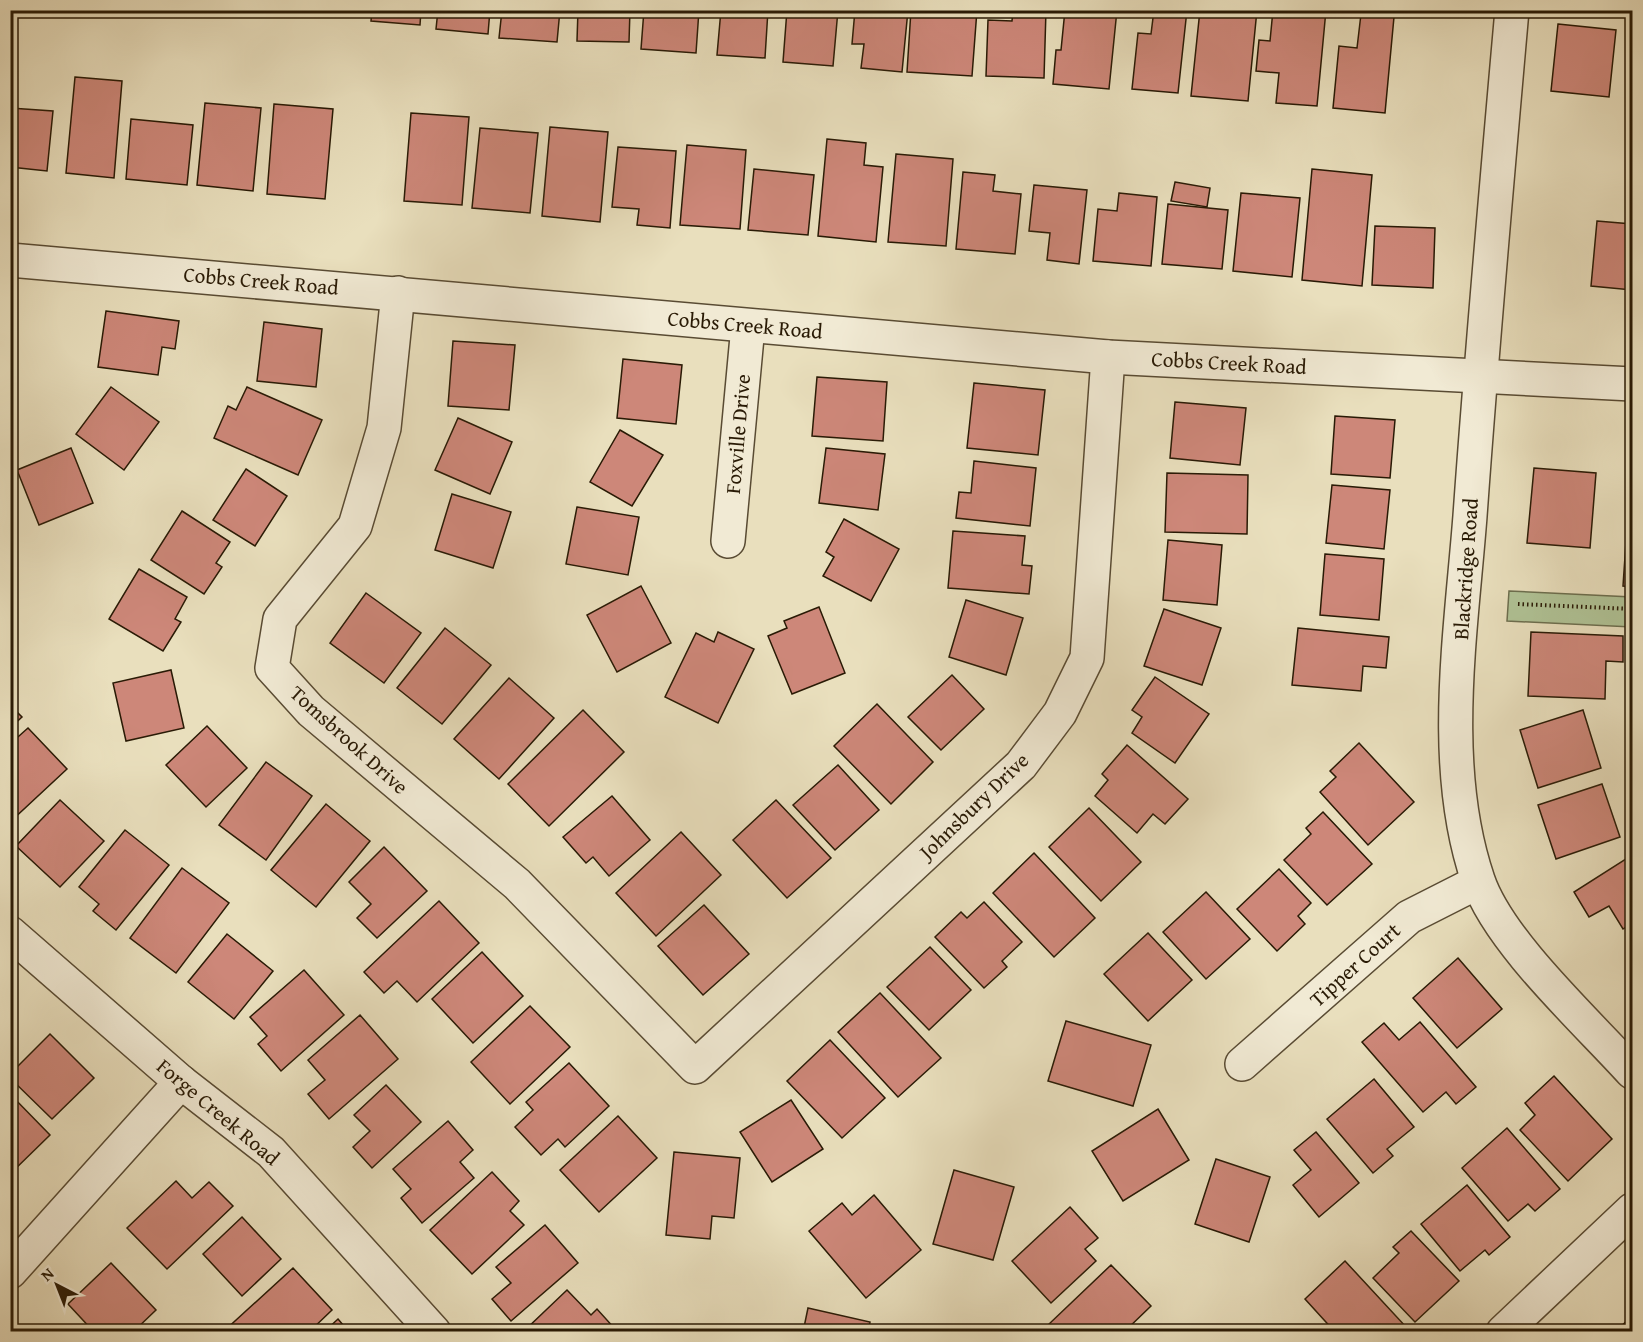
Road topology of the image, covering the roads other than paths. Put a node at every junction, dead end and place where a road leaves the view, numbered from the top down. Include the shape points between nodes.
1 (1512, 10) edge
2 (10, 260) edge
3 (398, 293) junction
4 (748, 326) junction
5 (1108, 357) junction
6 (1480, 376) junction
7 (1632, 384) edge
8 (728, 542) dead end
9 (1478, 882) junction
10 (10, 933) edge
11 (1242, 1064) dead end
12 (695, 1067) joint
13 (1632, 1072) edge
14 (181, 1082) junction
15 (1632, 1210) edge
16 (10, 1272) edge
17 (434, 1332) edge
18 (1503, 1332) edge

1 - 6 street, Blackridge Road
2 - 3 street, Cobbs Creek Road
3 - 4 street, Cobbs Creek Road
3 - 12 street, Tomsbrook Drive via 384,429 355,526 280,619 272,668 311,711 517,884
4 - 5 street, Cobbs Creek Road
4 - 8 street, Foxville Drive
5 - 6 street, Cobbs Creek Road
5 - 12 street, Johnsbury Drive via 1087,658 1060,713 1021,765
6 - 7 street, Cobbs Creek Road
6 - 9 street, Blackridge Road via 1455,718 1463,822
9 - 11 street, Tipper Court via 1408,917
9 - 13 street, Blackridge Road via 1509,935
10 - 14 street, Forge Creek Road
14 - 16 street
14 - 17 street, Forge Creek Road via 271,1152
15 - 18 street

